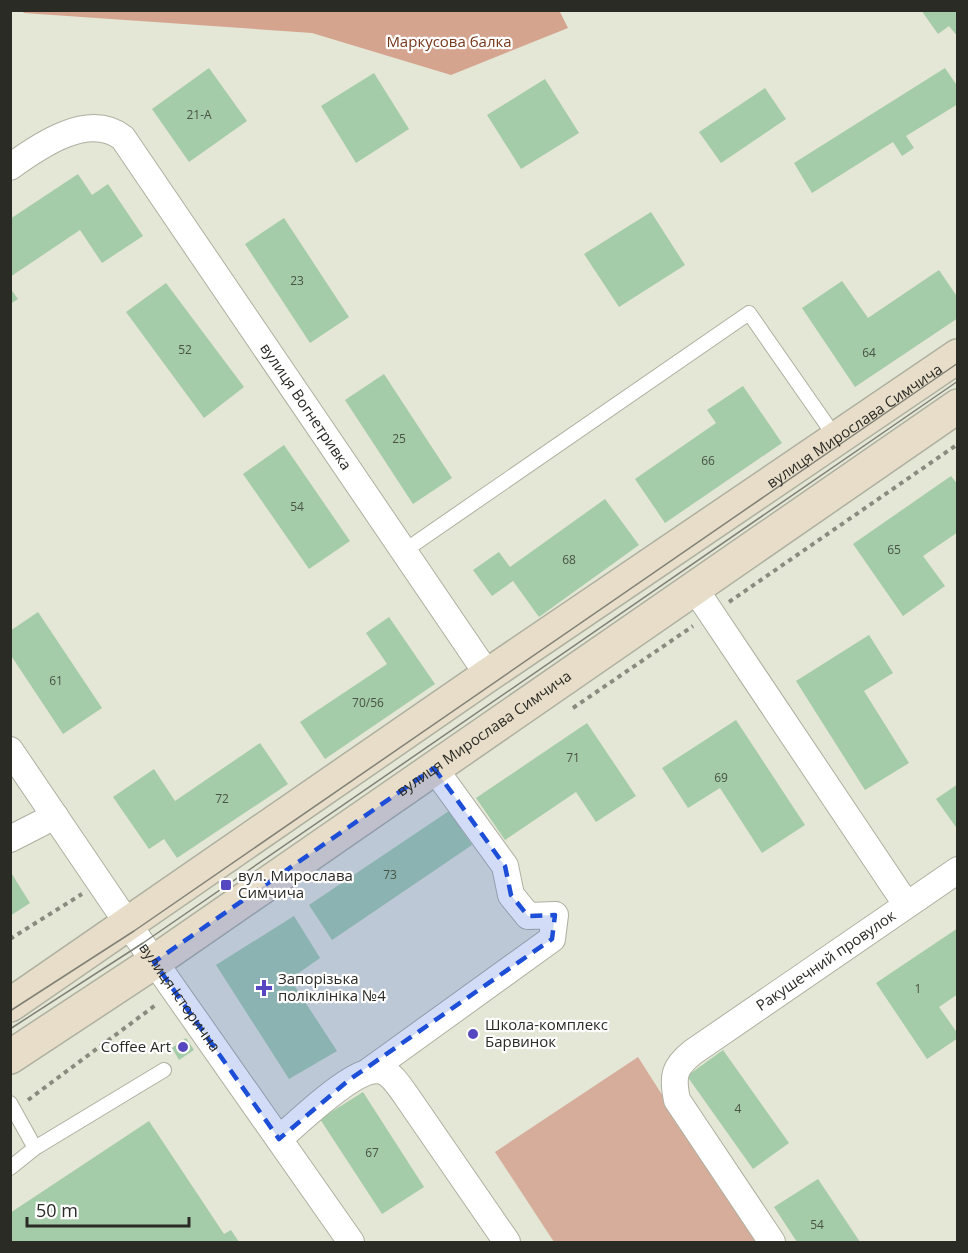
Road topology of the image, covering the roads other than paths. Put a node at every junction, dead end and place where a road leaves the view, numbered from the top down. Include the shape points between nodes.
1 (10, 167) edge
2 (957, 356) edge
3 (957, 406) edge
4 (836, 438) junction
5 (404, 551) junction
6 (703, 601) junction
7 (488, 675) junction
8 (10, 750) edge
9 (434, 768) junction
10 (55, 816) junction
11 (10, 839) edge
12 (957, 870) edge
13 (906, 904) junction
14 (128, 924) junction
15 (154, 962) junction
16 (10, 1005) edge
17 (10, 1057) edge
18 (164, 1070) dead end
19 (369, 1071) junction
20 (12, 1106) edge
21 (279, 1139) junction
22 (35, 1148) junction
23 (10, 1168) edge
24 (351, 1242) edge
25 (507, 1242) edge
26 (772, 1242) edge

1 - 5 street, вулиця Вогнетривка via 70,132 105,130 123,138
2 - 4 street, вулиця Мирослава Симчича
3 - 6 street, вулиця Мирослава Симчича
4 - 5 lane via 749,313
4 - 7 street, вулиця Мирослава Симчича
5 - 7 street, вулиця Вогнетривка
6 - 9 street, вулиця Мирослава Симчича
6 - 13 street
7 - 14 street, вулиця Мирослава Симчича
8 - 10 street, вулиця Історична
9 - 15 street, вулиця Мирослава Симчича
9 - 19 street via 505,866 511,894 522,909 528,916 555,915 552,939
10 - 11 street
10 - 14 street, вулиця Історична
12 - 13 street, Ракушечний провулок
13 - 26 street, Ракушечний провулок via 683,1059 676,1070 677,1100
14 - 15 street, вулиця Історична
14 - 16 street, вулиця Мирослава Симчича
15 - 17 street, вулиця Мирослава Симчича
15 - 21 street, вулиця Історична
18 - 22 lane
19 - 21 street via 349,1080
19 - 25 street via 382,1071 392,1077
20 - 22 lane
21 - 24 street, вулиця Історична
22 - 23 lane

